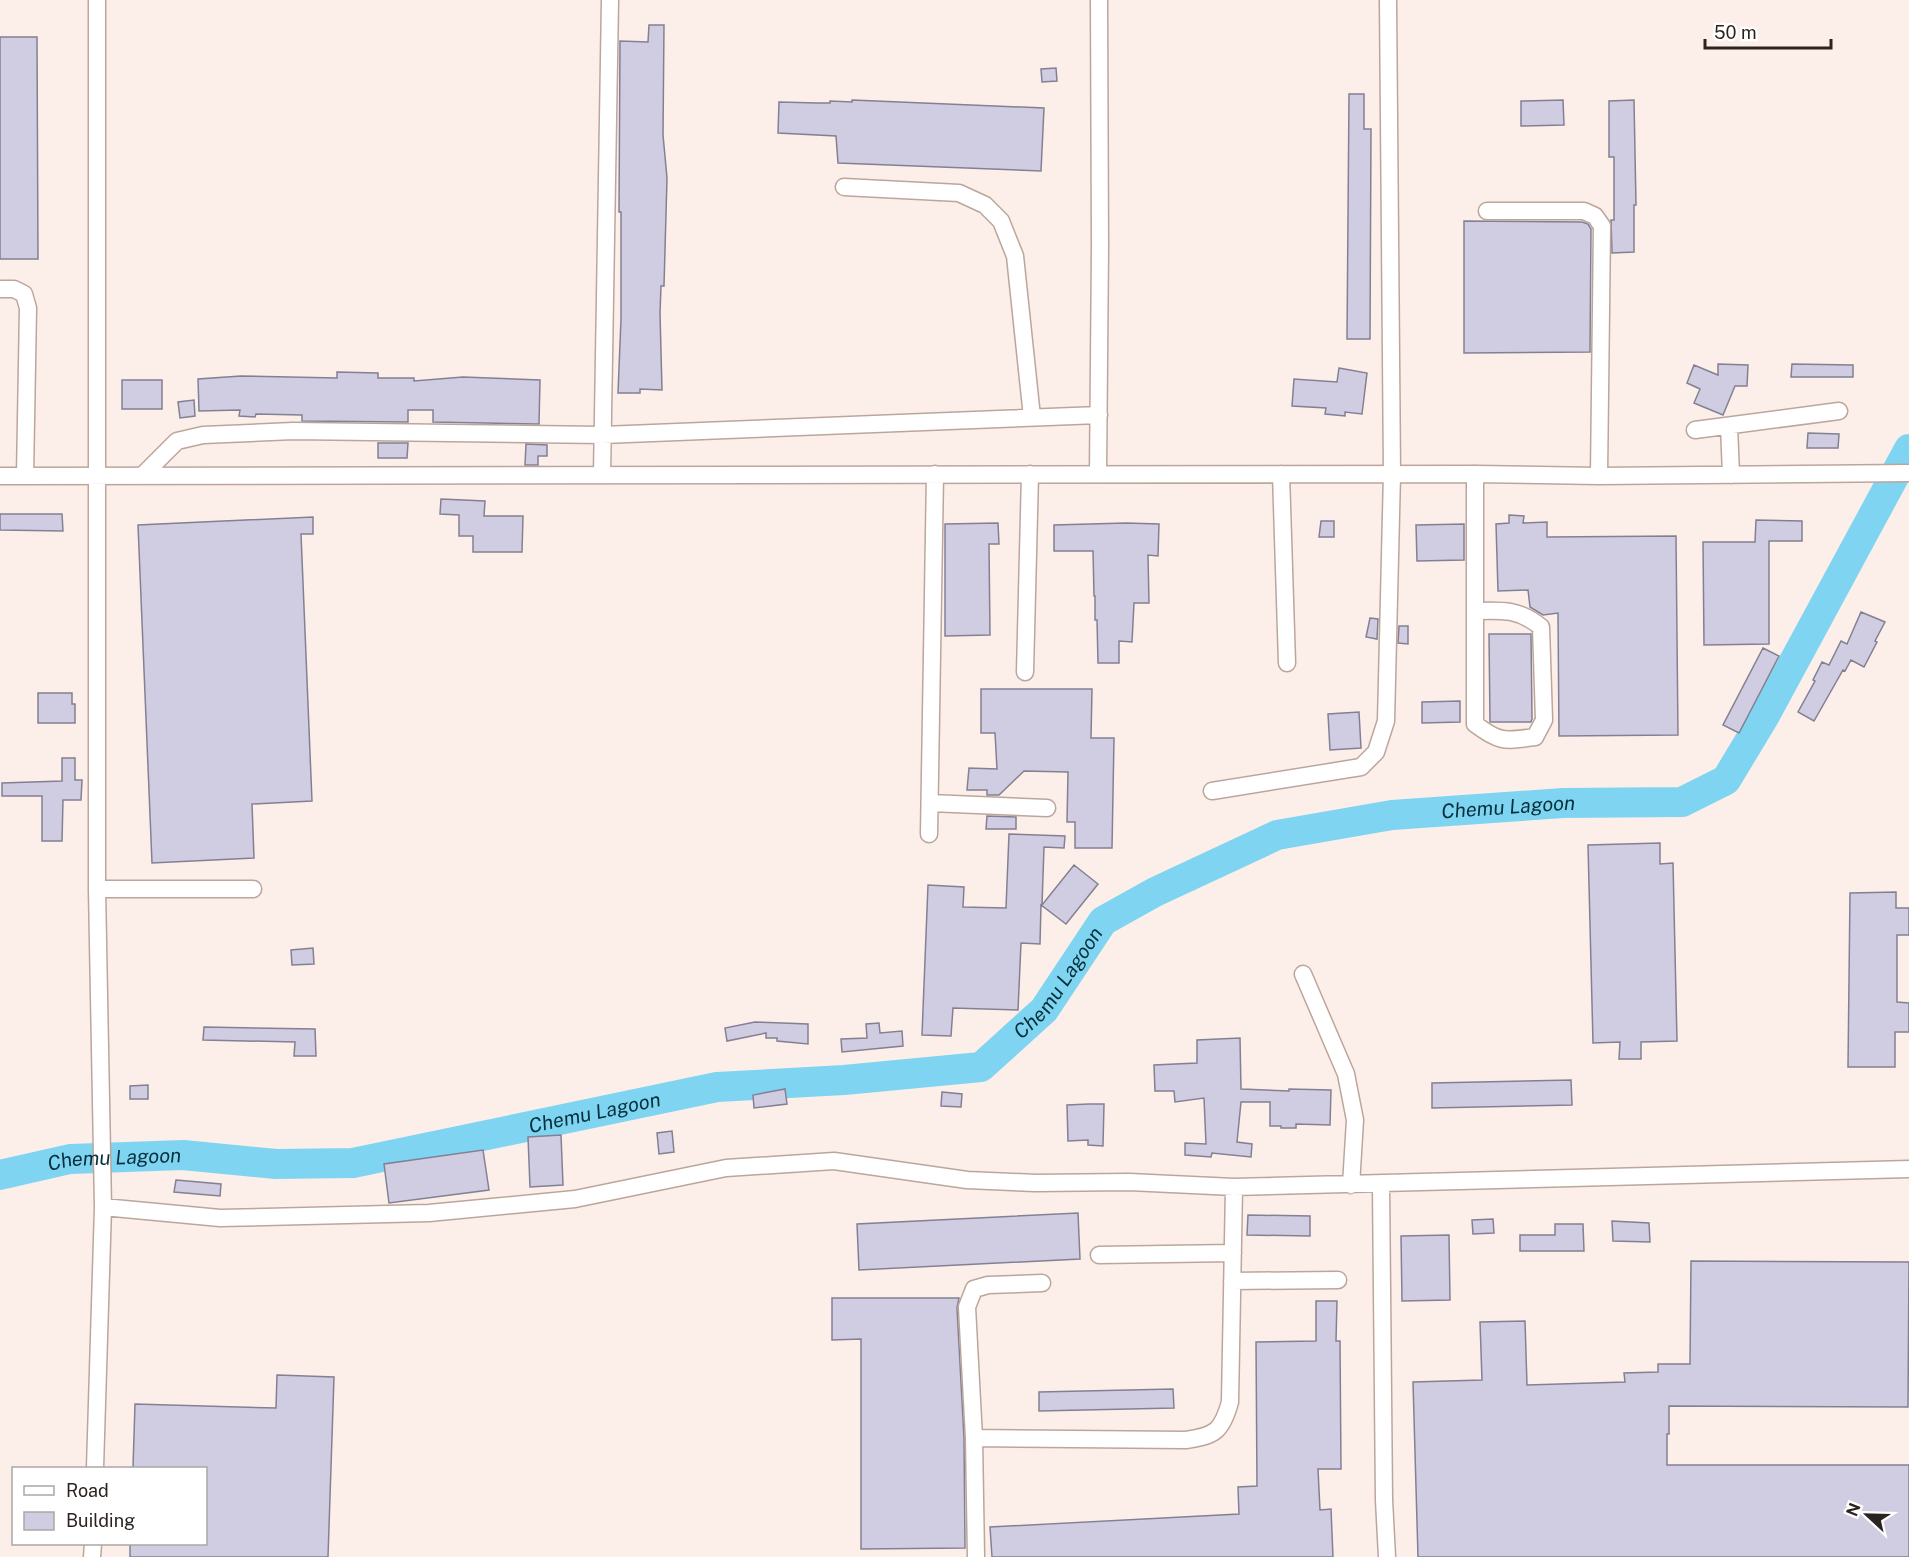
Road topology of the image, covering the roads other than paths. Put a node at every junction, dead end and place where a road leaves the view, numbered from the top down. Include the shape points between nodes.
1 (97, 0) edge
2 (610, 0) edge
3 (1099, 0) edge
4 (1388, 0) edge
5 (844, 187) dead end
6 (1487, 211) dead end
7 (0, 289) edge
8 (1839, 411) dead end
9 (1099, 415) junction
10 (1032, 417) junction
11 (1729, 426) junction
12 (1695, 430) dead end
13 (603, 435) junction
14 (1909, 473) edge
15 (935, 474) junction
16 (1030, 474) junction
17 (1098, 474) junction
18 (1281, 474) junction
19 (1392, 474) junction
20 (1475, 474) junction
21 (602, 475) junction
22 (1731, 475) junction
23 (0, 476) edge
24 (25, 476) junction
25 (142, 476) junction
26 (1599, 476) junction
27 (97, 477) junction
28 (1475, 611) junction
29 (1287, 663) dead end
30 (1025, 672) dead end
31 (1212, 791) dead end
32 (930, 803) junction
33 (1047, 808) dead end
34 (929, 834) dead end
35 (98, 889) junction
36 (253, 889) dead end
37 (1303, 974) dead end
38 (1909, 1169) edge
39 (1381, 1184) junction
40 (1351, 1185) junction
41 (1234, 1187) junction
42 (103, 1207) junction
43 (1233, 1253) junction
44 (1099, 1255) dead end
45 (1338, 1280) dead end
46 (1232, 1281) junction
47 (1042, 1283) dead end
48 (974, 1438) junction
49 (95, 1467) edge
50 (976, 1557) edge
51 (1387, 1557) edge

1 - 27 street
2 - 13 street
3 - 9 street
4 - 19 street
5 - 10 street via 959,193 985,205 1002,221 1015,256
6 - 26 street via 1584,212 1595,216 1602,226
7 - 24 street via 24,294 28,308
8 - 11 street
9 - 10 street
9 - 17 street
10 - 13 street
11 - 12 street
11 - 22 street
13 - 21 street
13 - 25 street via 293,431 203,435 177,441
14 - 22 street
15 - 16 street
15 - 21 street
15 - 32 street
16 - 17 street
16 - 30 street
17 - 18 street
18 - 19 street
18 - 29 street
19 - 20 street
19 - 31 street via 1386,721 1376,752 1361,767
20 - 26 street
20 - 28 street
21 - 25 street
22 - 26 street
23 - 24 street
24 - 27 street
25 - 27 street
27 - 35 street
28 - 28 street via 1475,724 1493,738 1535,737 1544,720 1541,627 1527,616 1504,610
32 - 33 street
32 - 34 street
35 - 36 street
35 - 42 street
37 - 40 street via 1346,1074 1355,1120
38 - 39 street
39 - 40 street
39 - 51 street
40 - 41 street
41 - 42 street via 967,1180 834,1161 726,1168 575,1199 429,1213 220,1218
41 - 43 street
42 - 49 street
43 - 44 street
43 - 46 street
45 - 46 street
46 - 48 street via 1230,1402 1225,1421 1209,1437
47 - 48 street via 974,1289 967,1307
48 - 50 street

